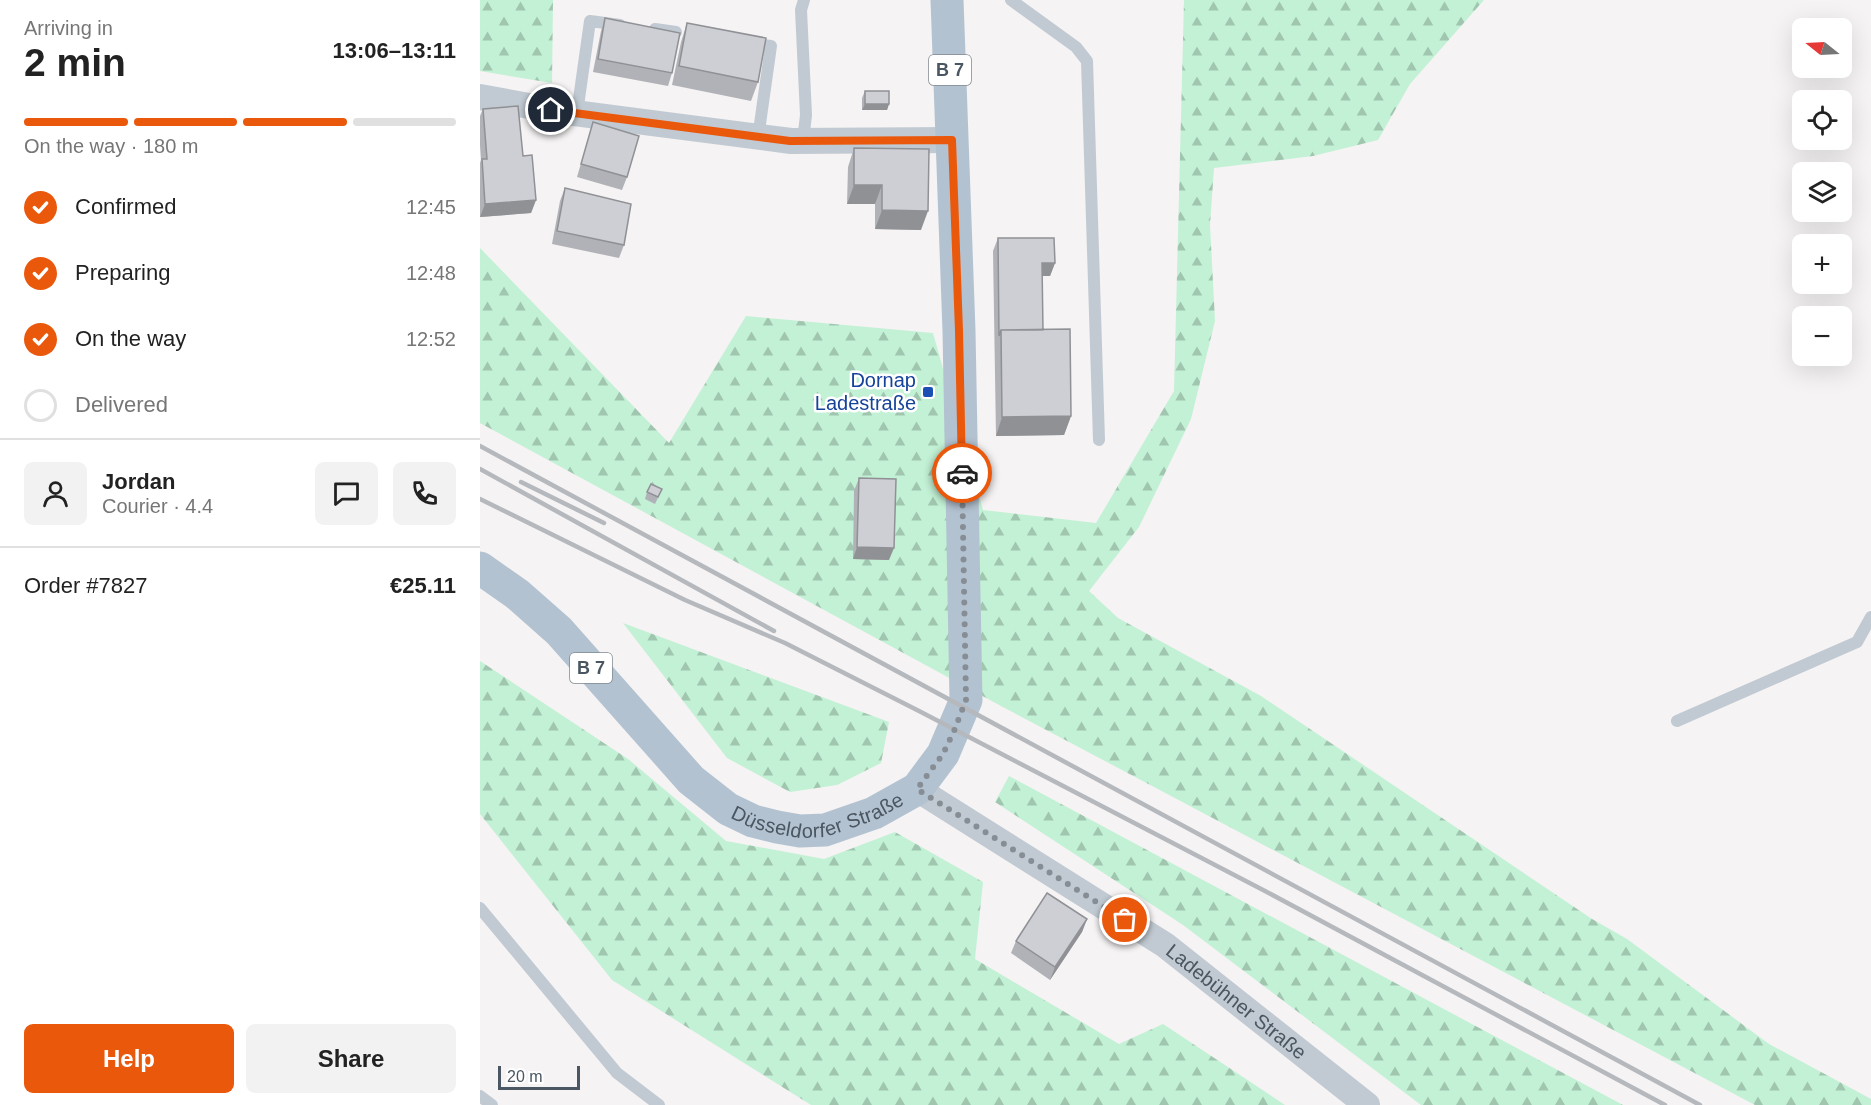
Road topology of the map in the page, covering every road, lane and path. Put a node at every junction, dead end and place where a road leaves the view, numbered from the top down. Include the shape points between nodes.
1 (804, 0) edge
2 (947, 0) edge
3 (1011, 0) edge
4 (676, 32) edge
5 (739, 41) edge
6 (480, 97) edge
7 (577, 113) junction
8 (758, 138) junction
9 (952, 140) junction
10 (803, 141) junction
11 (1099, 440) dead end
12 (480, 568) edge
13 (1871, 617) edge
14 (1677, 721) dead end
15 (917, 789) junction
16 (480, 908) edge
17 (480, 1096) edge
18 (492, 1105) edge
19 (659, 1105) edge
20 (1368, 1105) edge

1 - 10 lane via 801,10 807,114
2 - 9 main road, Düsseldorfer Straße / B 7
3 - 11 lane via 1076,47 1087,61
4 - 7 lane via 590,21
5 - 8 lane via 771,46
6 - 7 street
7 - 8 street
8 - 10 street
9 - 10 street
9 - 15 main road, Düsseldorfer Straße / B 7 via 966,700 943,754
12 - 15 main road, Düsseldorfer Straße / B 7 via 559,631 677,765 728,809 777,827 825,830 873,813
13 - 14 lane via 1857,642
15 - 20 street, Ladebühner Straße via 1165,945
16 - 19 lane via 617,1073
17 - 18 lane

